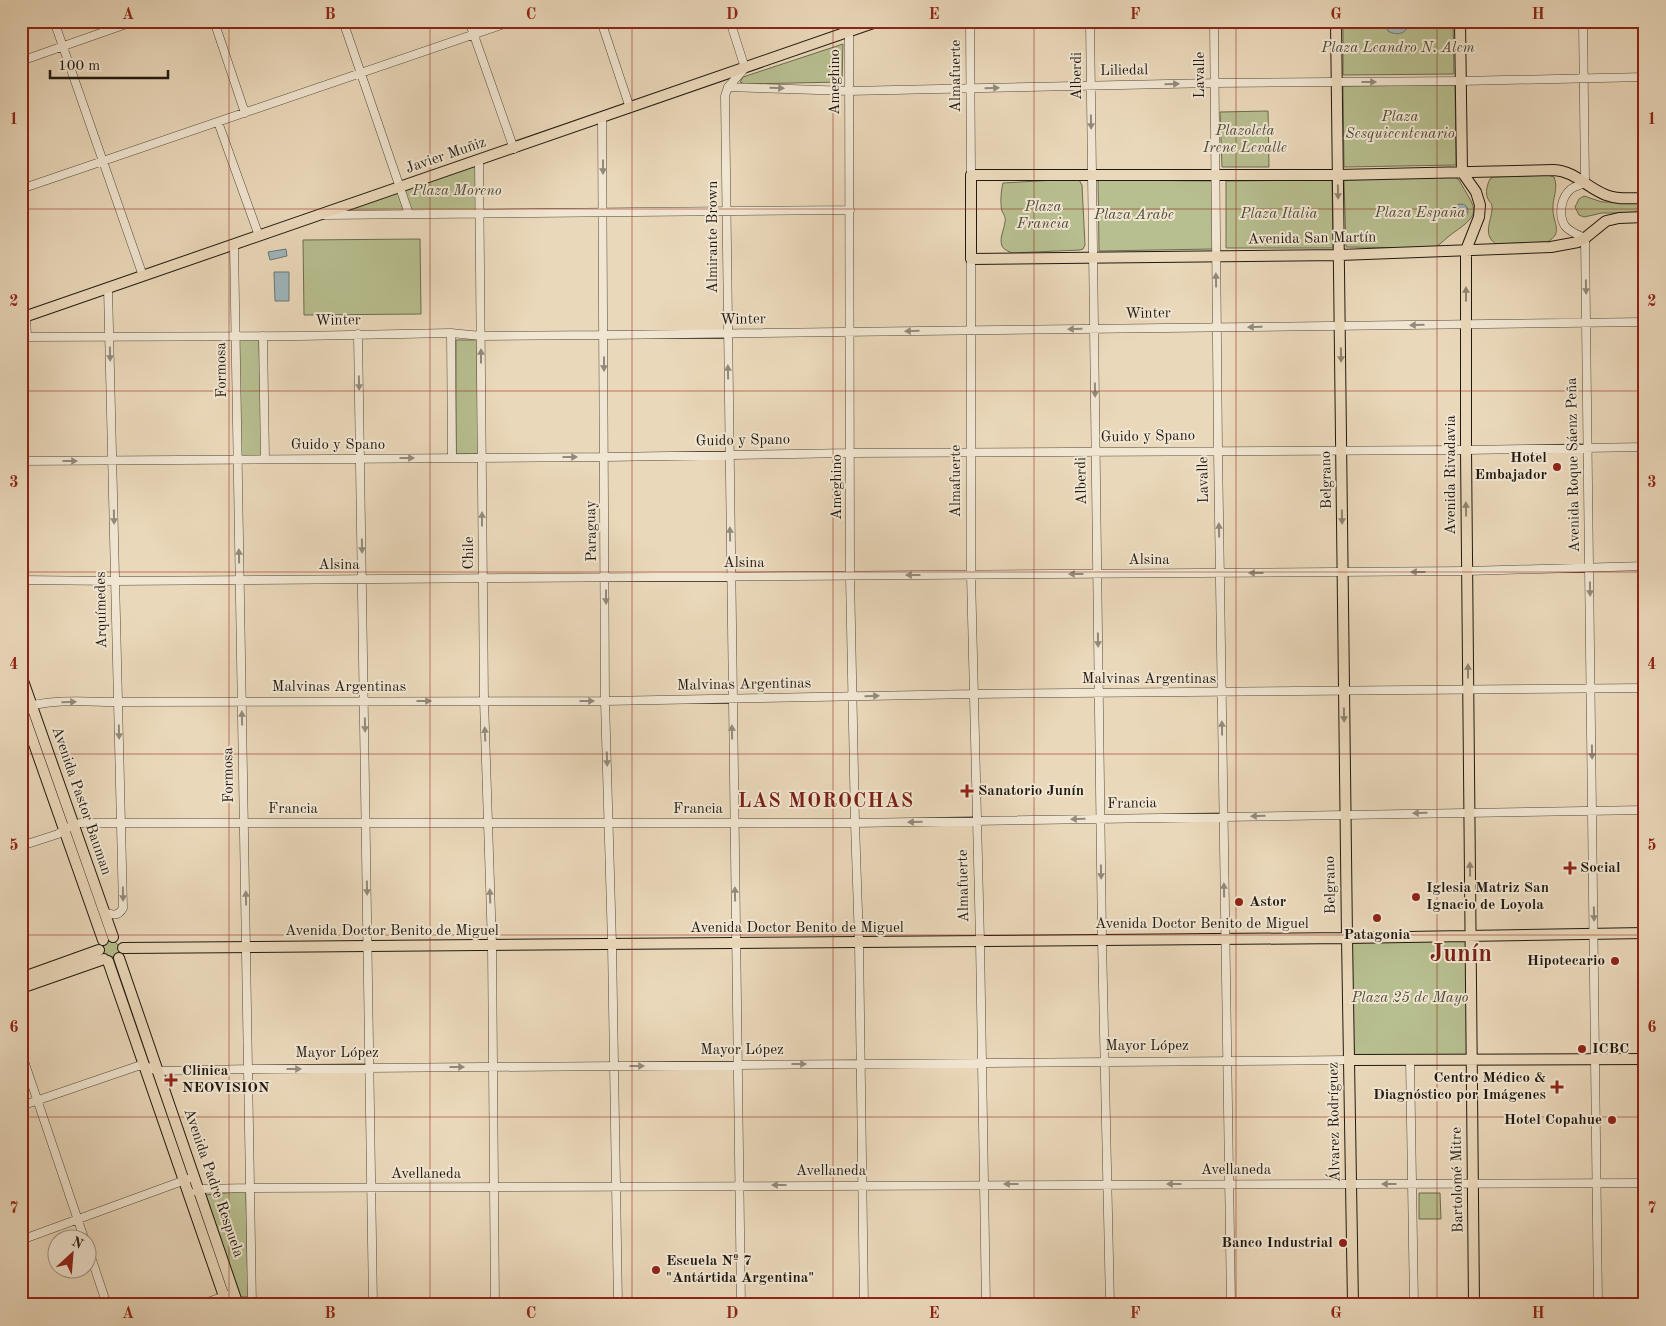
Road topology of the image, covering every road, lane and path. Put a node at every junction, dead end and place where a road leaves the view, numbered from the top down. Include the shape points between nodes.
1 (54, 21) edge
2 (135, 21) edge
3 (214, 21) edge
4 (343, 21) edge
5 (469, 21) edge
6 (513, 21) edge
7 (601, 21) edge
8 (730, 21) edge
9 (879, 21) edge
10 (970, 21) edge
11 (1090, 21) edge
12 (1214, 21) edge
13 (1336, 21) edge
14 (1460, 21) edge
15 (1583, 21) edge
16 (848, 26) edge
17 (474, 34) junction
18 (63, 47) junction
19 (21, 60) edge
20 (745, 68) junction
21 (362, 73) junction
22 (1645, 77) edge
23 (1584, 79) junction
24 (1461, 81) junction
25 (1337, 82) junction
26 (1214, 83) junction
27 (1090, 85) junction
28 (728, 87) junction
29 (971, 89) junction
30 (849, 91) junction
31 (630, 108) junction
32 (244, 113) junction
33 (602, 118) junction
34 (218, 122) junction
35 (514, 149) junction
36 (102, 161) junction
37 (479, 161) junction
38 (1462, 172) junction
39 (1092, 174) junction
40 (971, 175) junction
41 (1214, 175) junction
42 (1338, 175) junction
43 (1585, 183) junction
44 (400, 188) junction
45 (21, 189) edge
46 (1645, 198) edge
47 (850, 210) junction
48 (726, 211) junction
49 (603, 212) junction
50 (409, 214) junction
51 (480, 214) junction
52 (319, 215) junction
53 (1645, 217) edge
54 (259, 236) junction
55 (1585, 238) junction
56 (234, 245) junction
57 (1466, 250) junction
58 (1340, 255) junction
59 (1215, 256) junction
60 (1093, 258) junction
61 (972, 259) junction
62 (142, 276) junction
63 (108, 288) junction
64 (21, 298) edge
65 (24, 317) edge
66 (1645, 322) edge
67 (1586, 323) junction
68 (1466, 324) junction
69 (1340, 326) junction
70 (1216, 327) junction
71 (1094, 329) junction
72 (972, 331) junction
73 (850, 332) junction
74 (451, 333) junction
75 (358, 334) junction
76 (727, 334) junction
77 (110, 336) junction
78 (235, 336) junction
79 (263, 336) junction
80 (481, 336) junction
81 (604, 336) junction
82 (24, 337) edge
83 (1645, 447) edge
84 (1588, 448) junction
85 (1218, 450) junction
86 (1466, 450) junction
87 (1342, 451) junction
88 (972, 452) junction
89 (1096, 452) junction
90 (851, 453) junction
91 (729, 455) junction
92 (605, 457) junction
93 (452, 458) junction
94 (482, 458) junction
95 (360, 459) junction
96 (237, 460) junction
97 (265, 460) junction
98 (21, 461) edge
99 (112, 461) junction
100 (1645, 566) edge
101 (1589, 567) junction
102 (1467, 571) junction
103 (1343, 572) junction
104 (1220, 573) junction
105 (1097, 574) junction
106 (971, 575) junction
107 (730, 576) junction
108 (850, 576) junction
109 (606, 577) junction
110 (483, 578) junction
111 (362, 579) junction
112 (21, 580) edge
113 (240, 580) junction
114 (115, 581) junction
115 (21, 675) edge
116 (1645, 688) edge
117 (1591, 689) junction
118 (1468, 690) junction
119 (1344, 691) junction
120 (1221, 692) junction
121 (1099, 693) junction
122 (974, 694) junction
123 (853, 696) junction
124 (732, 698) junction
125 (484, 700) junction
126 (242, 701) junction
127 (364, 701) junction
128 (605, 701) junction
129 (118, 702) junction
130 (26, 712) edge
131 (1592, 810) junction
132 (1645, 810) edge
133 (1469, 812) junction
134 (1345, 814) junction
135 (1223, 816) junction
136 (1100, 819) junction
137 (977, 821) junction
138 (121, 823) junction
139 (244, 823) junction
140 (366, 823) junction
141 (488, 823) junction
142 (609, 823) junction
143 (734, 823) junction
144 (73, 824) junction
145 (855, 824) junction
146 (64, 830) junction
147 (21, 846) edge
148 (104, 912) junction
149 (1645, 933) edge
150 (1594, 934) junction
151 (1471, 935) junction
152 (108, 938) junction
153 (1347, 938) junction
154 (1224, 939) junction
155 (1102, 940) junction
156 (980, 941) junction
157 (859, 942) junction
158 (735, 943) junction
159 (612, 944) junction
160 (492, 945) junction
161 (368, 946) junction
162 (246, 947) junction
163 (123, 948) junction
164 (104, 957) junction
165 (119, 958) junction
166 (21, 978) edge
167 (21, 988) edge
168 (21, 1052) edge
169 (1472, 1058) junction
170 (1410, 1059) junction
171 (1595, 1059) junction
172 (1645, 1059) edge
173 (1349, 1060) junction
174 (1227, 1061) junction
175 (1105, 1062) junction
176 (982, 1063) junction
177 (861, 1064) junction
178 (737, 1065) junction
179 (145, 1066) junction
180 (615, 1066) junction
181 (493, 1067) junction
182 (370, 1068) junction
183 (248, 1069) junction
184 (158, 1071) junction
185 (37, 1100) junction
186 (21, 1106) edge
187 (190, 1179) junction
188 (1645, 1182) edge
189 (1597, 1183) junction
190 (984, 1184) junction
191 (1108, 1184) junction
192 (1229, 1184) junction
193 (1351, 1184) junction
194 (1412, 1184) junction
195 (1473, 1184) junction
196 (740, 1185) junction
197 (863, 1185) junction
198 (616, 1186) junction
199 (494, 1187) junction
200 (250, 1188) junction
201 (372, 1188) junction
202 (194, 1192) junction
203 (78, 1220) junction
204 (81, 1228) edge
205 (21, 1240) edge
206 (98, 1278) edge
207 (229, 1298) edge
208 (1645, 1303) edge
209 (1353, 1304) edge
210 (1414, 1304) edge
211 (1474, 1304) edge
212 (1598, 1304) edge
213 (107, 1305) edge
214 (199, 1305) edge
215 (238, 1305) edge
216 (252, 1305) edge
217 (373, 1305) edge
218 (496, 1305) edge
219 (618, 1305) edge
220 (741, 1305) edge
221 (864, 1305) edge
222 (986, 1305) edge
223 (1110, 1305) edge
224 (1166, 1305) edge
225 (1231, 1305) edge

1 - 18 street
2 - 18 street
3 - 32 street
4 - 21 street
5 - 17 street
6 - 17 street
7 - 31 street
8 - 20 street
9 - 16 main road, Javier Muñiz
10 - 29 street, Almafuerte
11 - 27 street, Alberdi
12 - 26 street, Lavalle
13 - 25 main road, Belgrano
14 - 24 main road
15 - 23 street
16 - 20 main road, Javier Muñiz
16 - 30 street, Ameghino
17 - 21 street
17 - 35 street
18 - 19 street
18 - 36 street
20 - 28 street
20 - 31 main road, Javier Muñiz
21 - 32 street
21 - 44 street
22 - 23 street, Liliedal
23 - 24 street, Liliedal
23 - 43 street
25 -> 24 street, Liliedal
24 - 38 main road
25 - 26 street, Liliedal
25 - 42 main road, Belgrano
27 -> 26 street, Liliedal
26 - 41 street, Lavalle
29 -> 27 street, Liliedal
27 -> 39 street, Alberdi
28 -> 30 street, Liliedal
28 - 48 street, Almirante Brown via 725,96
29 - 30 street, Liliedal
29 - 40 street, Almafuerte
30 - 47 street, Ameghino
31 - 33 main road, Javier Muñiz
32 - 34 street
33 - 35 main road, Javier Muñiz
33 -> 49 street, Paraguay
34 - 36 street
34 - 54 street
35 - 37 main road, Javier Muñiz
36 - 45 street
36 - 62 street
37 - 44 main road, Javier Muñiz
37 - 51 street, Chile
38 - 42 main road
38 - 43 main road via 1561,170
38 - 57 main road, Avenida Rivadavia via 1476,192 1480,205 1480,216
39 - 40 main road
39 - 41 main road
39 - 60 street, Alberdi
40 - 61 main road, Almafuerte
41 - 42 main road
41 - 59 street, Lavalle
42 -> 58 main road, Belgrano
43 - 46 main road via 1618,198
43 - 55 street via 1571,189 1561,206 1566,227
44 - 50 street
44 - 52 main road, Javier Muñiz
47 - 48 street
47 - 73 street, Ameghino
48 - 49 street
48 - 76 street, Almirante Brown
49 - 51 street
49 - 81 street, Paraguay
50 - 51 street
50 - 52 street
51 - 80 street, Chile
52 - 54 main road, Javier Muñiz
53 - 55 main road, Avenida San Martín via 1606,221
54 - 56 main road, Javier Muñiz
55 - 57 main road, Avenida San Martín via 1551,247
55 -> 67 street, Avenida Roque Sáenz Peña
56 - 62 main road, Javier Muñiz
56 - 78 street, Formosa
57 - 58 main road, Avenida San Martín
68 -> 57 main road, Avenida Rivadavia
58 - 59 main road, Avenida San Martín
58 - 69 main road, Belgrano
59 - 60 main road, Avenida San Martín
70 -> 59 street, Lavalle
60 - 61 main road, Avenida San Martín
60 - 71 street, Alberdi
61 - 72 street, Almafuerte
62 - 63 main road, Javier Muñiz
63 - 65 main road, Javier Muñiz
63 - 77 street, Arquímedes
64 - 65 street
65 - 82 street
66 - 67 street, Winter
67 - 68 street, Winter
67 - 84 street, Avenida Roque Sáenz Peña
68 -> 69 street, Winter
68 - 86 main road, Avenida Rivadavia
69 -> 70 street, Winter
69 -> 87 main road, Belgrano
70 - 71 street, Winter
70 - 85 street, Lavalle
71 -> 72 street, Winter
71 -> 89 street, Alberdi
72 -> 73 street, Winter
72 - 88 street, Almafuerte
73 - 76 street, Winter
73 - 90 street, Ameghino
74 - 75 street, Winter
74 - 80 street, Winter
74 - 93 street
75 - 79 street, Winter
75 -> 95 street
76 - 81 street, Winter
91 -> 76 street, Almirante Brown
77 - 78 street, Winter
77 - 82 street, Winter
77 -> 99 street, Arquímedes
78 - 79 street, Winter
78 - 96 street, Formosa
79 - 97 street
80 - 81 street, Winter
94 -> 80 street, Chile
81 -> 92 street, Paraguay
83 - 84 street, Guido y Spano
84 - 86 street, Guido y Spano
84 - 101 street, Avenida Roque Sáenz Peña
85 - 87 street, Guido y Spano
85 - 89 street, Guido y Spano
104 -> 85 street, Lavalle
86 - 87 street, Guido y Spano
102 -> 86 main road, Avenida Rivadavia
87 -> 103 main road, Belgrano
88 - 89 street, Guido y Spano
88 - 90 street, Guido y Spano
88 - 106 street, Almafuerte
89 - 105 street, Alberdi
90 - 91 street, Guido y Spano
90 - 108 street, Ameghino
91 - 92 street, Guido y Spano
107 -> 91 street, Almirante Brown
94 -> 92 street, Guido y Spano
92 - 109 street, Paraguay
93 - 94 street, Guido y Spano
95 -> 93 street, Guido y Spano
110 -> 94 street, Chile
95 - 97 street, Guido y Spano
95 -> 111 street
96 - 97 street, Guido y Spano
96 - 99 street, Guido y Spano
113 -> 96 street, Formosa
98 -> 99 street, Guido y Spano
99 -> 114 street, Arquímedes
100 - 101 street, Alsina
101 - 102 street, Alsina
101 -> 117 street, Avenida Roque Sáenz Peña
102 -> 103 street, Alsina
118 -> 102 main road, Avenida Rivadavia
103 -> 104 street, Alsina
103 - 119 main road, Belgrano
104 - 105 street, Alsina
104 - 120 street, Lavalle
105 -> 106 street, Alsina
105 -> 121 street, Alberdi
106 -> 108 street, Alsina
106 - 122 street, Almafuerte
107 - 108 street, Alsina
107 - 109 street, Alsina
107 - 124 street, Almirante Brown
108 - 123 street, Ameghino
109 - 110 street, Alsina
109 -> 128 street, Paraguay
110 - 111 street, Alsina
110 - 125 street, Chile
111 - 113 street, Alsina
111 - 127 street
112 - 114 street, Alsina
113 - 114 street, Alsina
113 - 126 street, Formosa
114 - 129 street, Arquímedes
115 - 130 main road, Avenida Pastor Bauman
116 - 117 street, Malvinas Argentinas
117 - 118 street, Malvinas Argentinas
117 -> 131 street, Avenida Roque Sáenz Peña
118 - 119 street, Malvinas Argentinas
118 - 133 main road, Avenida Rivadavia
119 - 120 street, Malvinas Argentinas
119 -> 134 main road, Belgrano
120 - 121 street, Malvinas Argentinas
135 -> 120 street, Lavalle
121 - 122 street, Malvinas Argentinas
121 - 136 street, Alberdi
123 -> 122 street, Malvinas Argentinas
122 - 137 street, Almafuerte
123 - 124 street, Malvinas Argentinas
123 - 145 street, Ameghino
124 - 128 street, Malvinas Argentinas
143 -> 124 street, Almirante Brown
127 -> 125 street, Malvinas Argentinas
125 -> 128 street, Malvinas Argentinas
141 -> 125 street, Chile
126 - 127 street, Malvinas Argentinas
126 - 129 street, Malvinas Argentinas
139 -> 126 street, Formosa
127 -> 140 street
128 -> 142 street, Paraguay
130 -> 129 street, Malvinas Argentinas via 45,703
129 -> 138 street, Arquímedes
130 - 144 main road, Avenida Pastor Bauman
130 - 146 main road, Avenida Pastor Bauman
131 - 132 street, Francia
131 - 133 street, Francia
131 -> 150 street, Avenida Roque Sáenz Peña
133 -> 134 street, Francia
151 -> 133 main road, Avenida Rivadavia
134 -> 135 street, Francia
134 - 153 main road, Belgrano
135 - 136 street, Francia
154 -> 135 street, Lavalle
136 -> 137 street, Francia
136 -> 155 street, Alberdi
137 -> 145 street, Francia
137 - 156 street, Almafuerte
138 - 139 street, Francia
138 - 144 street, Francia
138 -> 148 street, Arquímedes via 123,908 117,915
139 - 140 street, Francia
162 -> 139 street, Formosa
140 - 141 street, Francia
140 -> 161 street
141 - 142 street, Francia
160 -> 141 street, Chile
142 - 143 street, Francia
142 - 159 street, Paraguay
143 - 145 street, Francia
158 -> 143 street, Almirante Brown
144 - 146 street
144 - 148 main road, Avenida Pastor Bauman
145 - 157 street, Ameghino
146 - 147 street
146 - 152 main road, Avenida Pastor Bauman
148 - 152 main road, Avenida Pastor Bauman
149 - 150 main road, Avenida Doctor Benito de Miguel
150 - 151 main road, Avenida Doctor Benito de Miguel
150 - 171 street, Avenida Roque Sáenz Peña
151 - 153 main road, Avenida Doctor Benito de Miguel
151 - 169 main road, Bartolomé Mitre
152 - 163 main road via 120,941
152 - 164 main road via 99,945
153 - 154 main road, Avenida Doctor Benito de Miguel
153 - 173 main road, Álvarez Rodríguez
154 - 155 main road, Avenida Doctor Benito de Miguel
154 - 174 street, Lavalle
155 - 156 main road, Avenida Doctor Benito de Miguel
155 - 175 street, Alberdi
156 - 157 main road, Avenida Doctor Benito de Miguel
156 - 176 street, Almafuerte
157 - 158 main road, Avenida Doctor Benito de Miguel
157 - 177 street, Ameghino
158 - 159 main road, Avenida Doctor Benito de Miguel
158 - 178 street, Almirante Brown
159 - 160 main road, Avenida Doctor Benito de Miguel
159 - 180 street, Paraguay
160 - 161 main road, Avenida Doctor Benito de Miguel
160 - 181 street, Chile
161 - 162 main road, Avenida Doctor Benito de Miguel
161 - 182 street
162 - 163 main road, Avenida Doctor Benito de Miguel
162 - 183 street, Formosa
163 - 165 main road
164 - 165 main road
164 - 166 main road
164 - 167 main road
164 - 179 main road, Avenida Padre Respuela
165 - 184 main road, Avenida Padre Respuela
168 - 185 street
169 - 170 main road, Mayor López
169 - 171 main road, Mayor López
169 - 195 main road, Bartolomé Mitre
170 - 173 main road, Mayor López
170 - 194 street
171 - 172 main road, Mayor López
171 - 189 street, Avenida Roque Sáenz Peña
173 - 174 street, Mayor López
173 - 193 main road, Álvarez Rodríguez
174 - 175 street, Mayor López
174 - 192 street, Lavalle
175 - 176 street, Mayor López
175 - 191 street, Alberdi
176 - 177 street, Mayor López
176 - 190 street, Almafuerte
178 -> 177 street, Mayor López
177 - 197 street, Ameghino
180 -> 178 street, Mayor López
178 - 196 street, Almirante Brown
179 - 184 street, Mayor López
179 - 185 street
179 - 187 main road, Avenida Padre Respuela
180 - 181 street, Mayor López
180 - 198 street, Paraguay
182 -> 181 street, Mayor López
181 - 199 street, Chile
183 -> 182 street, Mayor López
182 - 201 street
183 - 184 street, Mayor López
183 - 200 street, Formosa
184 - 187 main road, Avenida Padre Respuela
185 - 186 street
185 - 203 street
187 - 202 main road, Avenida Padre Respuela
187 - 203 street
188 - 189 street, Avellaneda
189 - 195 street, Avellaneda
189 - 212 street, Avenida Roque Sáenz Peña
191 -> 190 street, Avellaneda
190 - 197 street, Avellaneda
190 - 222 street, Almafuerte
192 -> 191 street, Avellaneda
191 - 223 street, Alberdi
192 - 193 street, Avellaneda
192 - 225 street, Lavalle
194 -> 193 street, Avellaneda
193 - 209 main road, Álvarez Rodríguez
194 - 195 street, Avellaneda
194 - 210 street
195 - 211 main road, Bartolomé Mitre
197 -> 196 street, Avellaneda
196 - 198 street, Avellaneda
196 - 220 street, Almirante Brown
197 - 221 street, Ameghino
198 - 199 street, Avellaneda
198 - 219 street, Paraguay
199 - 201 street, Avellaneda
199 - 218 street, Chile
200 - 201 street, Avellaneda
200 - 202 street, Avellaneda
200 - 216 street, Formosa
201 - 217 street
202 - 207 main road, Avenida Padre Respuela
203 - 204 street
203 - 205 street
206 - 213 street
207 - 214 street
207 - 215 main road, Avenida Padre Respuela
208 - 212 street
209 - 210 street
209 - 225 street
210 - 211 street
211 - 212 street
224 - 225 street

